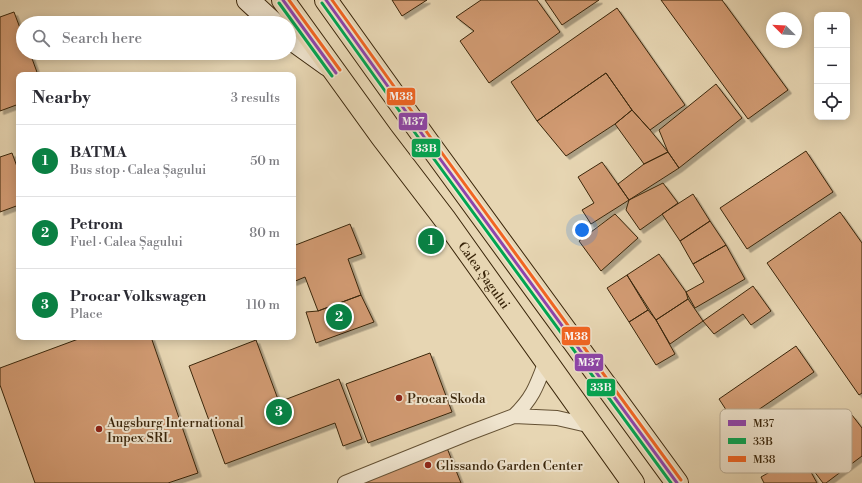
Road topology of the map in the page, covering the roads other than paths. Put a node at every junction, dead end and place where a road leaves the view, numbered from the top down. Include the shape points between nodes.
1 (248, 0) edge
2 (283, 0) edge
3 (326, 0) edge
4 (336, 0) edge
5 (265, 16) edge
6 (295, 16) edge
7 (296, 18) edge
8 (342, 22) junction
9 (296, 41) edge
10 (333, 69) junction
11 (546, 361) junction
12 (514, 416) junction
13 (592, 426) junction
14 (345, 483) edge
15 (633, 483) edge
16 (677, 483) edge

1 - 5 street
2 - 6 main road, Calea Șagului
3 - 8 main road
4 - 8 street
7 - 10 main road, Calea Șagului
8 - 16 main road
9 - 10 street, Calea Șagului
10 - 11 main road, Calea Șagului
11 - 12 lane via 536,387 526,404
11 - 13 main road, Calea Șagului
12 - 13 lane via 557,418
12 - 14 lane
13 - 15 main road, Calea Șagului

